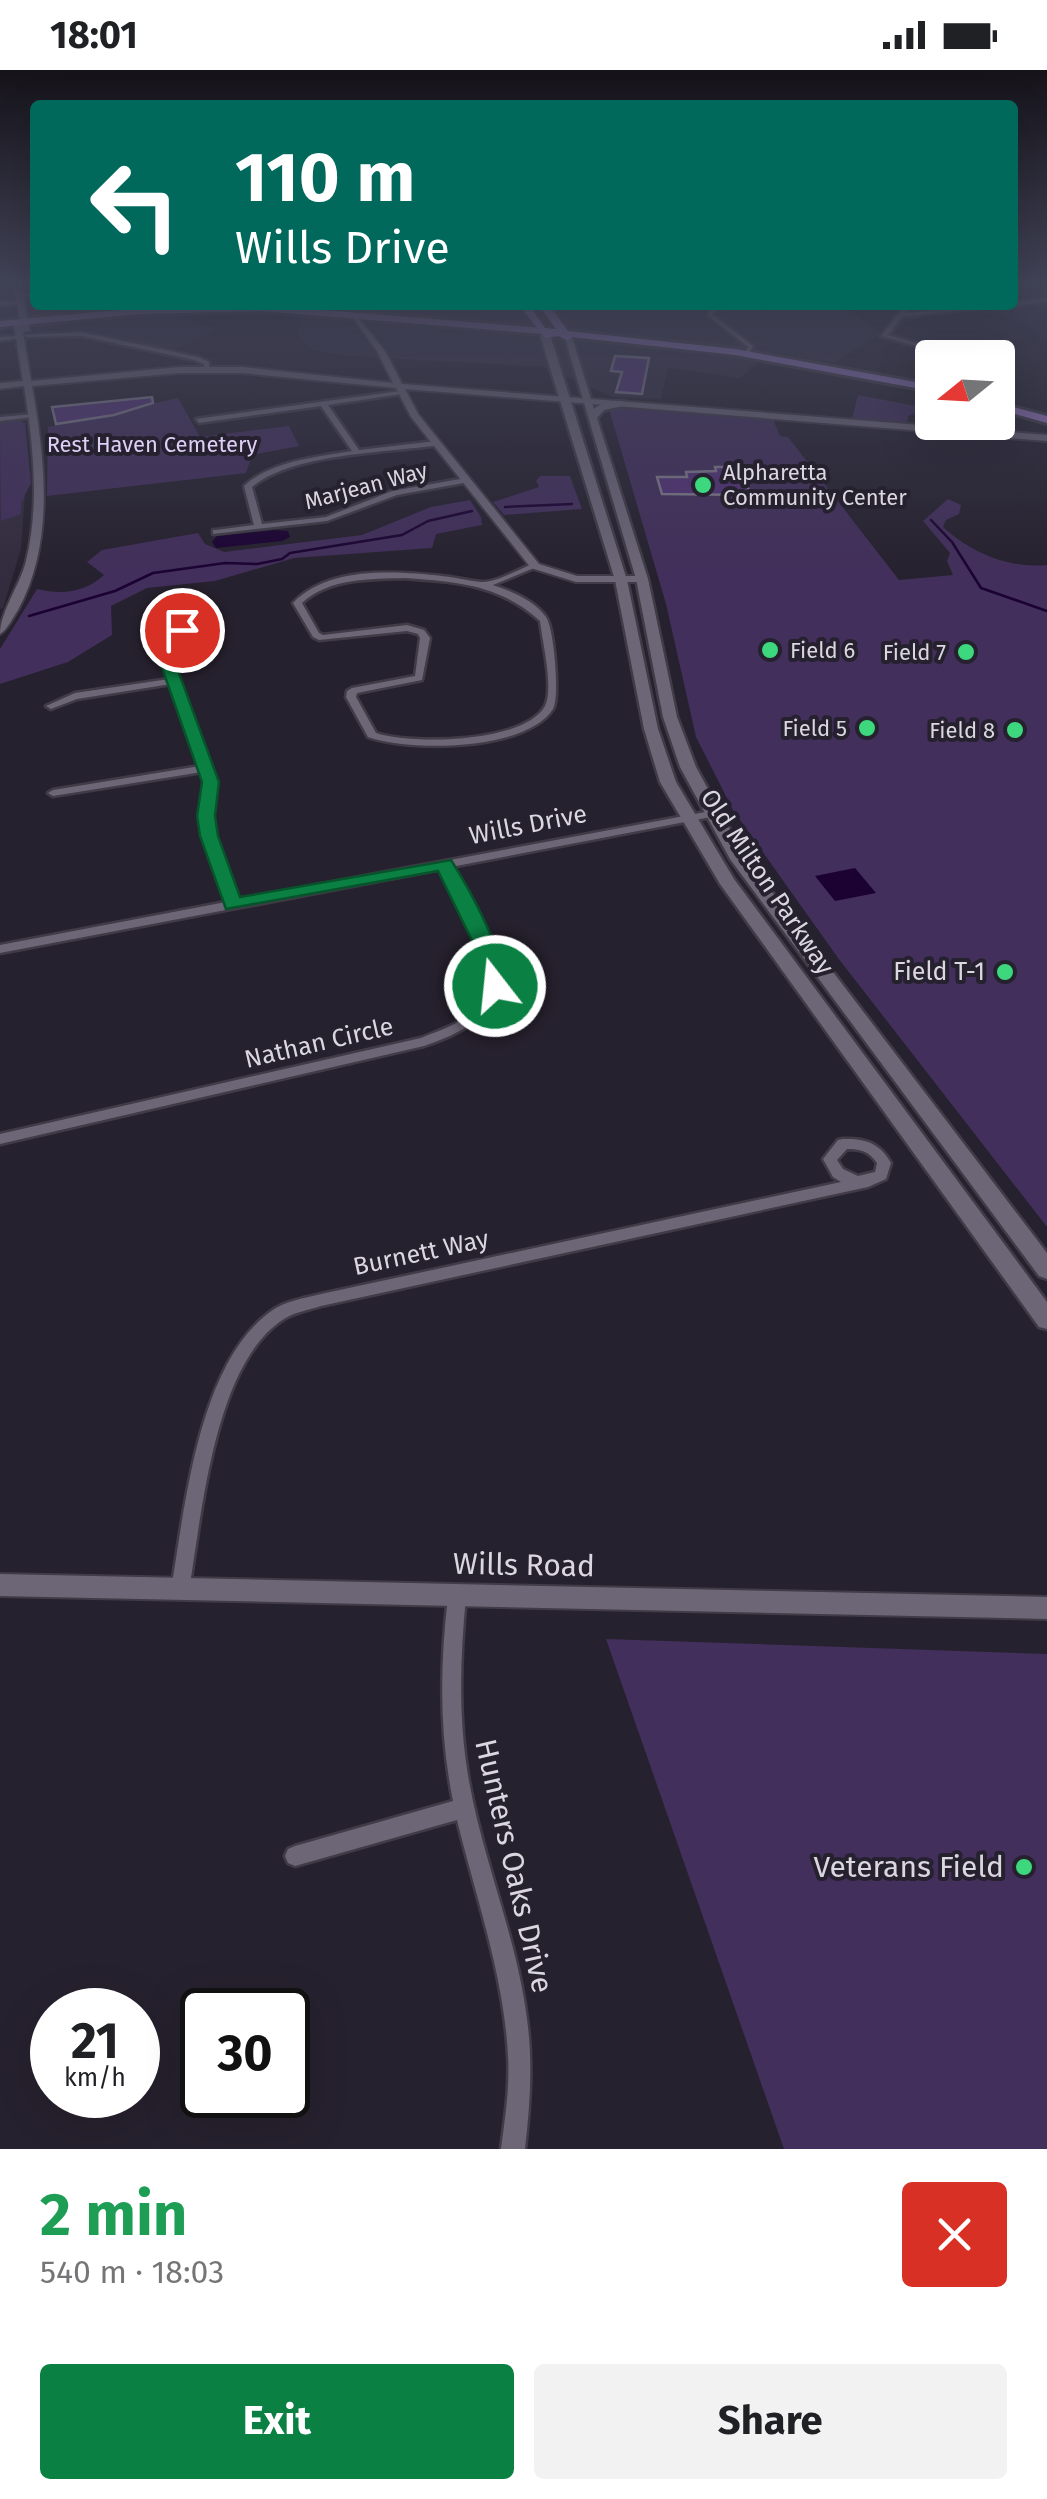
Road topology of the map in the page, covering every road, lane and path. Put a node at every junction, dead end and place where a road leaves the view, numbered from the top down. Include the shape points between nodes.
1 (63, 381) edge
2 (316, 381) edge
3 (394, 381) edge
4 (570, 381) edge
5 (575, 381) edge
6 (889, 381) edge
7 (28, 384) junction
8 (0, 386) edge
9 (915, 386) edge
10 (398, 390) junction
11 (627, 404) joint
12 (579, 405) junction
13 (324, 406) junction
14 (1015, 413) edge
15 (32, 415) junction
16 (0, 419) edge
17 (199, 421) dead end
18 (1047, 421) edge
19 (1047, 438) edge
20 (436, 443) junction
21 (357, 452) junction
22 (466, 480) junction
23 (258, 526) junction
24 (216, 532) dead end
25 (536, 566) junction
26 (622, 580) junction
27 (642, 580) junction
28 (488, 584) junction
29 (190, 620) dead end
30 (0, 630) edge
31 (172, 681) junction
32 (50, 706) dead end
33 (205, 768) junction
34 (53, 793) dead end
35 (711, 814) junction
36 (687, 818) junction
37 (444, 864) junction
38 (233, 905) junction
39 (0, 950) edge
40 (0, 1139) edge
41 (868, 1182) dead end
42 (1047, 1270) edge
43 (1047, 1320) edge
44 (0, 1585) edge
45 (180, 1590) junction
46 (456, 1597) junction
47 (1047, 1608) edge
48 (464, 1808) junction
49 (295, 1856) dead end
50 (513, 2149) edge

1 - 7 street
2 - 10 street
3 - 10 street
4 - 12 main road
5 - 12 main road, Old Milton Parkway
6 - 9 highway
7 - 8 street
7 - 15 street
10 - 12 street
10 - 13 street
10 - 20 street
11 - 12 main road
11 - 19 street
12 - 26 main road, Old Milton Parkway
12 - 27 main road, Old Milton Parkway
13 - 17 street
13 - 21 street
14 - 18 highway
15 - 16 street
15 - 30 street via 35,552 24,590
20 - 21 street
20 - 22 street
21 - 23 street via 253,478 248,486
22 - 23 street, Marjean Way via 396,492 327,518
22 - 25 street
23 - 24 street, Marjean Way
25 - 26 street via 568,578
25 - 28 street
26 - 27 street
26 - 36 main road, Old Milton Parkway via 651,729
27 - 35 main road, Old Milton Parkway via 670,716
28 - 28 street via 526,602 544,620 552,699 540,719 522,728 427,746 372,735 350,697 352,691 419,678 421,632 322,638 298,602 322,585 393,576
29 - 31 street via 168,652
31 - 32 street
31 - 33 street
33 - 34 street
33 - 38 street via 209,836
35 - 36 street, Wills Drive
35 - 42 main road, Old Milton Parkway
36 - 37 street, Wills Drive
36 - 43 main road, Old Milton Parkway
37 - 38 street, Wills Drive
37 - 40 street, Nathan Circle via 495,972 490,999 467,1024 424,1042
38 - 39 street, Wills Drive
41 - 45 street, Burnett Way via 321,1300 278,1315 244,1346 225,1388
44 - 45 street, Wills Road
45 - 46 street, Wills Road
46 - 47 street, Wills Road
46 - 48 street, Hunters Oaks Drive via 450,1698
48 - 49 street
48 - 50 street, Hunters Oaks Drive via 519,2024 522,2087

